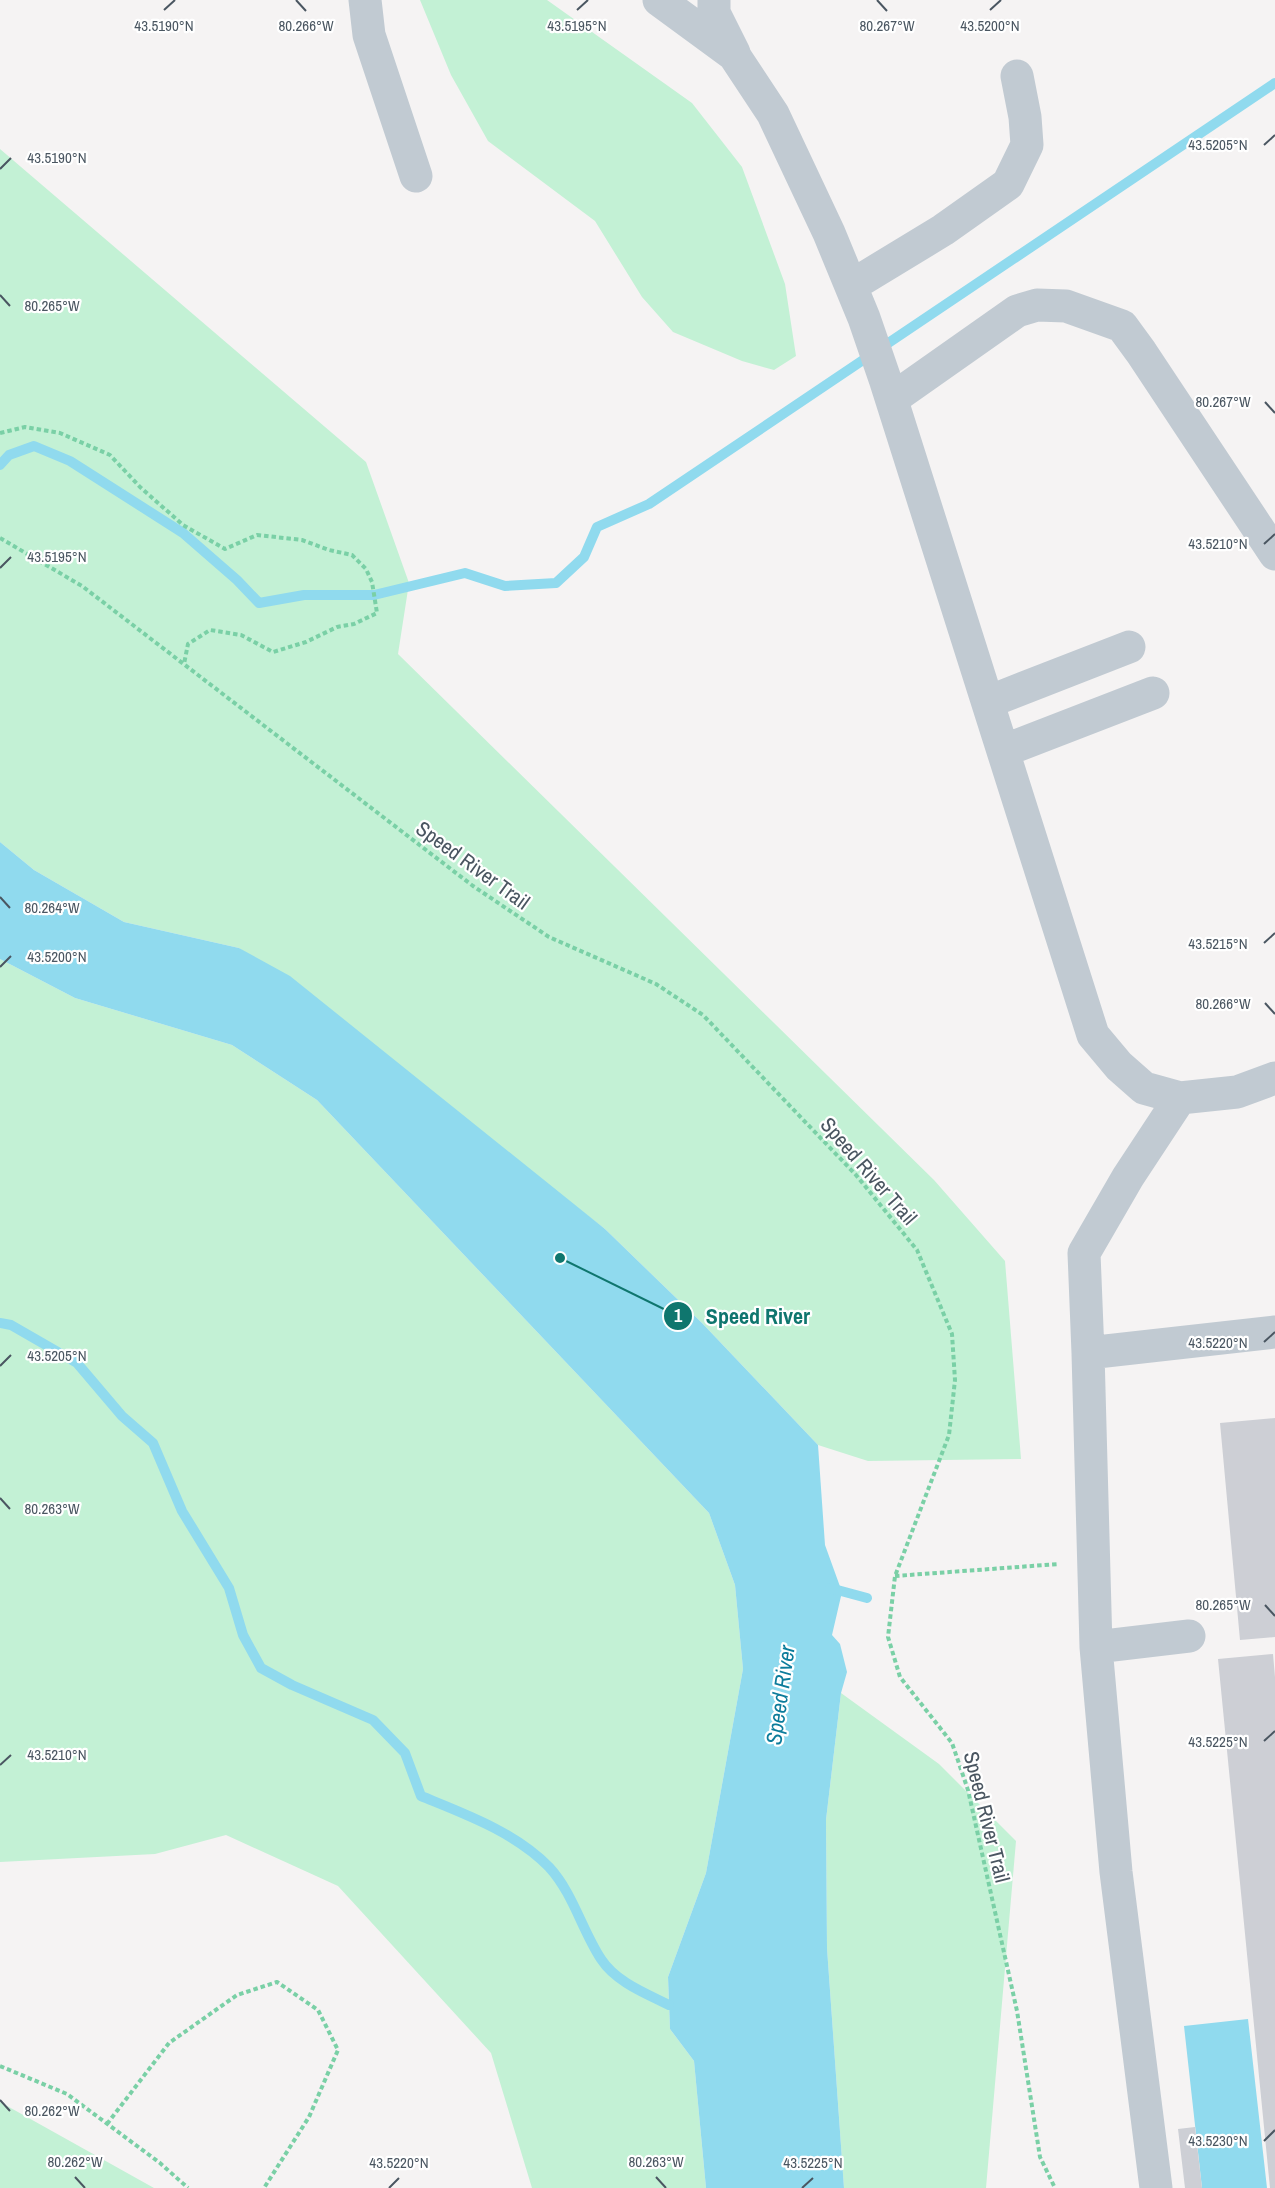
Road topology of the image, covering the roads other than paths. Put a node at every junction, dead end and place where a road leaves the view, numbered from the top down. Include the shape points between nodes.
1 (365, 0) edge
2 (659, 0) edge
3 (714, 0) edge
4 (734, 55) junction
5 (1017, 76) dead end
6 (416, 176) dead end
7 (851, 286) junction
8 (889, 391) junction
9 (1275, 554) edge
10 (1129, 647) dead end
11 (1153, 693) dead end
12 (987, 702) junction
13 (1003, 751) junction
14 (1275, 1078) edge
15 (1180, 1098) junction
16 (1275, 1332) edge
17 (1088, 1353) junction
18 (1190, 1636) dead end
19 (1096, 1647) junction
20 (1156, 2188) edge

1 - 6 lane via 369,35
2 - 4 lane
3 - 4 lane via 714,13
4 - 7 lane via 773,114
5 - 7 lane via 1027,145 1008,184 943,230
7 - 8 lane
8 - 9 lane via 1017,311 1037,305 1066,306 1122,326
8 - 12 lane
10 - 12 lane
11 - 13 lane
12 - 13 lane
13 - 15 lane via 1093,1035 1144,1088
14 - 15 lane via 1237,1092
15 - 17 lane via 1084,1253
16 - 17 lane
17 - 19 lane
18 - 19 lane
19 - 20 lane via 1116,1872

